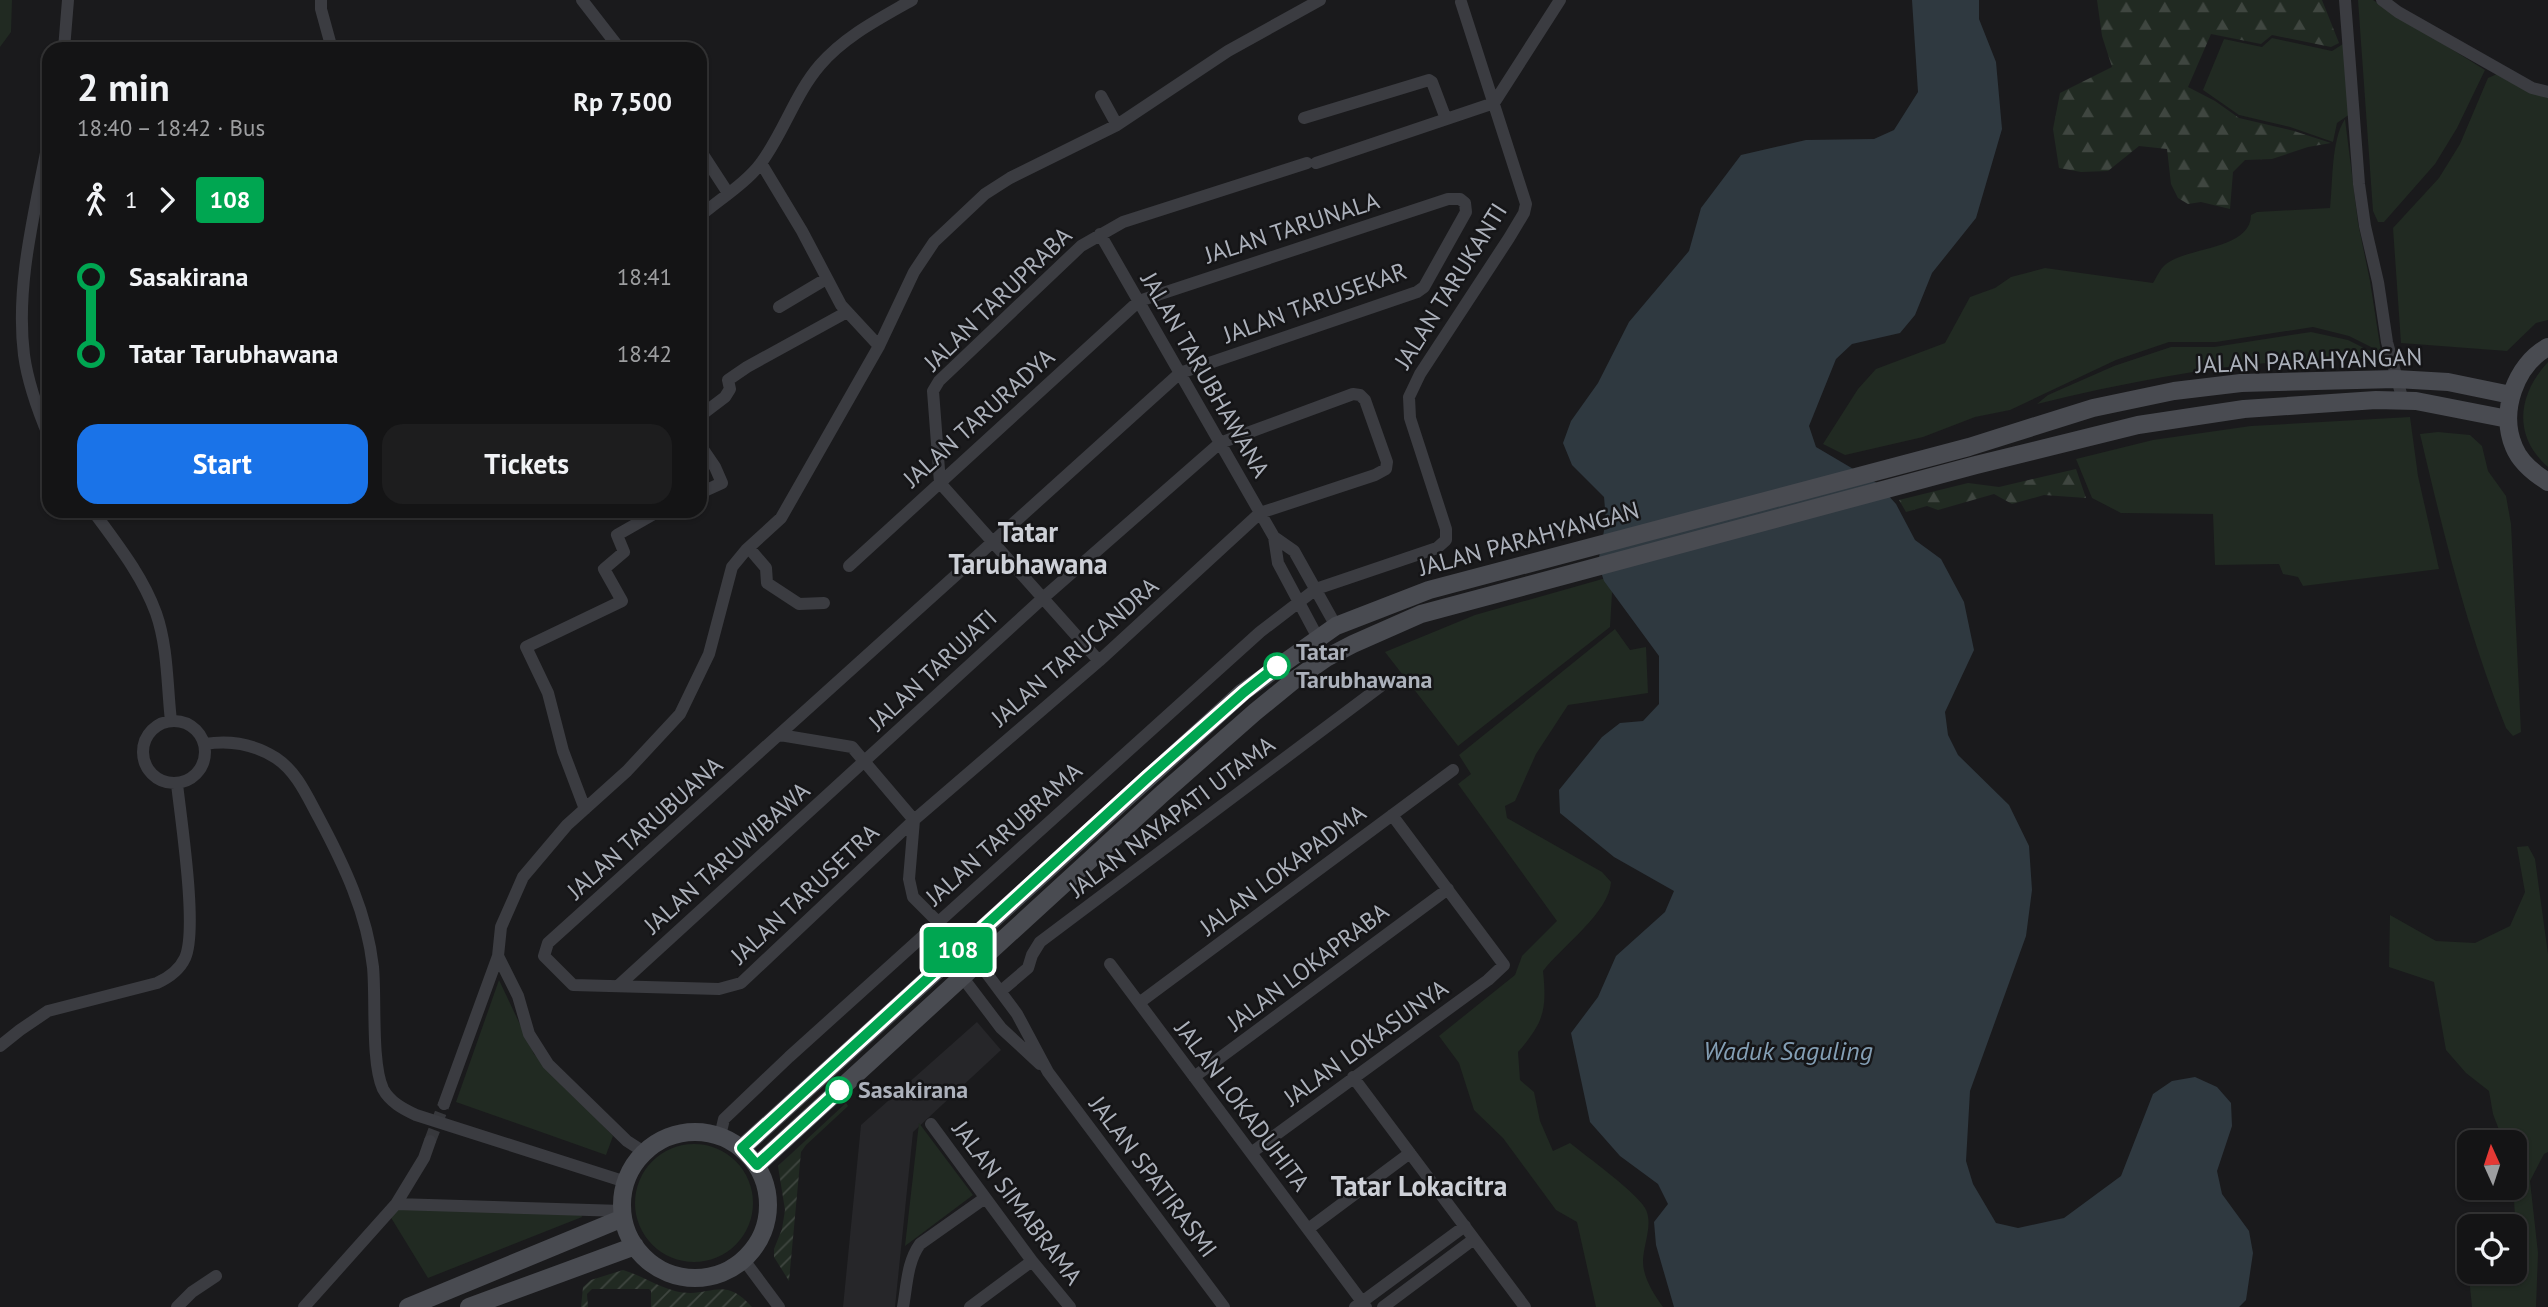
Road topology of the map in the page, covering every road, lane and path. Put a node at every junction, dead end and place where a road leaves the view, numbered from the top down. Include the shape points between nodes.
1 (68, 0) edge
2 (321, 0) edge
3 (582, 0) edge
4 (912, 0) edge
5 (1320, 0) edge
6 (1545, 0) edge
7 (1560, 0) edge
8 (2345, 0) edge
9 (2382, 0) edge
10 (1461, 2) dead end
11 (1301, 4) edge
12 (1550, 16) junction
13 (65, 42) edge
14 (330, 42) edge
15 (615, 42) edge
16 (2548, 92) edge
17 (1101, 96) dead end
18 (1494, 103) junction
19 (1304, 118) dead end
20 (1446, 119) junction
21 (1117, 125) junction
22 (707, 160) edge
23 (761, 163) junction
24 (42, 176) edge
25 (728, 192) junction
26 (707, 210) edge
27 (1100, 234) junction
28 (826, 279) junction
29 (1424, 286) joint
30 (1139, 302) junction
31 (779, 307) dead end
32 (847, 312) junction
33 (879, 346) junction
34 (2548, 347) edge
35 (1180, 373) junction
36 (2396, 379) junction
37 (2511, 396) junction
38 (2403, 401) junction
39 (707, 411) edge
40 (42, 417) edge
41 (2508, 419) junction
42 (1220, 443) junction
43 (707, 455) edge
44 (2548, 482) edge
45 (940, 483) junction
46 (707, 490) edge
47 (1261, 513) junction
48 (98, 518) edge
49 (647, 518) edge
50 (1274, 537) junction
51 (992, 542) junction
52 (748, 548) junction
53 (849, 566) dead end
54 (1316, 589) junction
55 (1042, 598) junction
56 (1298, 601) junction
57 (824, 603) dead end
58 (1336, 626) junction
59 (1318, 638) junction
60 (1099, 661) junction
61 (1381, 686) dead end
62 (171, 721) junction
63 (780, 735) junction
64 (205, 744) junction
65 (864, 762) junction
66 (1453, 770) dead end
67 (1148, 777) junction
68 (177, 784) junction
69 (1163, 793) junction
70 (585, 809) junction
71 (1392, 815) junction
72 (914, 820) junction
73 (1448, 890) junction
74 (938, 922) junction
75 (498, 956) junction
76 (979, 963) junction
77 (1110, 964) dead end
78 (963, 978) junction
79 (618, 986) junction
80 (1001, 991) junction
81 (1139, 1003) junction
82 (0, 1046) edge
83 (1048, 1072) junction
84 (1194, 1077) junction
85 (1353, 1077) junction
86 (444, 1104) tunnel mouth
87 (931, 1124) dead end
88 (720, 1136) junction
89 (430, 1140) tunnel mouth
90 (742, 1148) junction
91 (644, 1152) junction
92 (1251, 1153) junction
93 (1410, 1153) junction
94 (757, 1165) junction
95 (625, 1182) junction
96 (985, 1198) junction
97 (396, 1204) junction
98 (622, 1214) junction
99 (1465, 1226) junction
100 (1308, 1229) junction
101 (1474, 1239) junction
102 (635, 1246) junction
103 (744, 1260) junction
104 (1032, 1261) junction
105 (216, 1276) dead end
106 (1361, 1305) edge
107 (177, 1307) edge
108 (304, 1307) edge
109 (408, 1307) edge
110 (469, 1307) edge
111 (779, 1307) edge
112 (903, 1307) edge
113 (970, 1307) edge
114 (1070, 1307) edge
115 (1224, 1307) edge
116 (1383, 1307) edge
117 (1525, 1307) edge

1 - 13 street
2 - 14 street
3 - 15 street
4 - 23 street via 869,23 821,64
5 - 11 street
6 - 12 street
7 - 12 street
8 - 36 street via 2361,195
9 - 16 street via 2532,88
10 - 18 street, JALAN TARUKANTI
11 - 21 street
12 - 18 street
17 - 21 street
18 - 20 street, JALAN TARUPRABA
18 - 54 street, JALAN TARUKANTI via 1524,195 1524,213 1409,397 1410,418 1446,540 1437,548
19 - 20 street via 1429,80
20 - 27 street, JALAN TARUPRABA via 1123,222
21 - 33 street via 1010,178 954,221 914,272
22 - 25 street
23 - 25 street
23 - 28 street
24 - 40 street via 22,314 24,356
25 - 26 street
27 - 30 street, JALAN TARUBHAWANA
27 - 45 street, JALAN TARUPRABA via 1081,246 939,381 933,391
28 - 31 street
28 - 32 street
29 - 30 street, JALAN TARUNALA via 1466,212 1460,199 1448,199
29 - 35 street, JALAN TARUSEKAR via 1405,298
30 - 35 street, JALAN TARUBHAWANA
30 - 45 street, JALAN TARURADYA
32 - 33 street
32 - 39 street via 728,380 730,389 725,397
33 - 52 street via 780,517
34 - 37 main road via 2522,371
35 - 42 street, JALAN TARUBHAWANA
35 - 51 street, JALAN TARUBUANA
36 - 37 main road, JALAN PARAHYANGAN via 2448,382
36 - 38 street
36 - 58 main road, JALAN PARAHYANGAN via 2241,383 2093,408 1969,447 1448,585
37 - 41 main road
38 - 41 main road, JALAN PARAHYANGAN
38 - 69 main road, JALAN PARAHYANGAN via 2245,410 2138,425 1420,614 1326,659 1293,681
41 - 44 main road via 2514,447 2532,472
42 - 47 street, JALAN TARUBHAWANA
42 - 47 street via 1353,394 1365,400 1386,469
42 - 55 street, JALAN TARUJATI
43 - 46 street via 722,483
45 - 51 street
45 - 53 street, JALAN TARURADYA
47 - 50 street, JALAN TARUBHAWANA
47 - 60 street, JALAN TARUCANDRA
48 - 62 street via 129,561 156,615
49 - 70 street via 617,535 624,552 604,569 622,601 526,647 548,693
50 - 54 street via 1294,551
50 - 56 street via 1278,563
51 - 55 street
51 - 63 street, JALAN TARUBUANA
52 - 57 street via 766,568 767,583 799,604
52 - 70 street via 732,567 709,654 680,714
54 - 56 street, JALAN TARUBRAMA
54 - 58 street
55 - 60 street
55 - 65 street, JALAN TARUJATI
56 - 59 street
56 - 74 street, JALAN TARUBRAMA
58 - 59 main road, JALAN PARAHYANGAN
59 - 67 main road, JALAN PARAHYANGAN via 1244,692
60 - 72 street, JALAN TARUCANDRA
61 - 80 street, JALAN NAYAPATI UTAMA via 1040,942 1028,968
62 - 64 street via 195,729
62 - 68 street via 146,739 144,760 155,777
63 - 65 street via 852,747
63 - 79 street, JALAN TARUBUANA via 548,943 544,956 573,985
64 - 68 street via 200,771
64 - 95 street via 243,743 276,759 300,782 345,868 369,943 378,1068 390,1098 416,1115
65 - 72 street
65 - 79 street, JALAN TARUWIBAWA
66 - 71 street, JALAN LOKAPADMA
67 - 69 main road
67 - 90 main road, JALAN PARAHYANGAN
68 - 82 street via 190,933 178,968 156,983 48,1011
69 - 76 main road, JALAN PARAHYANGAN
70 - 75 street via 523,877 501,927
71 - 73 street
71 - 81 street, JALAN LOKAPADMA
72 - 74 street via 909,878 914,897
72 - 79 street, JALAN TARUSETRA via 741,983 719,989
73 - 84 street, JALAN LOKAPRABA
73 - 85 street, JALAN LOKASUNYA via 1504,965
74 - 88 street, JALAN TARUBRAMA via 724,1119
75 - 86 street
75 - 91 street via 530,1034 548,1064 626,1141
76 - 78 main road, JALAN PARAHYANGAN
76 - 80 street, JALAN SPATIRASMI
77 - 81 street, JALAN LOKADUHITA
78 - 83 street, JALAN SPATIRASMI via 1001,1028
78 - 94 main road, JALAN PARAHYANGAN
80 - 83 street, JALAN SPATIRASMI
81 - 84 street, JALAN LOKADUHITA
83 - 115 street, JALAN SPATIRASMI
84 - 92 street, JALAN LOKADUHITA
85 - 92 street, JALAN LOKASUNYA
85 - 93 street
87 - 96 street, JALAN SIMABRAMA
88 - 90 main road
88 - 91 main road via 680,1133
89 - 97 street
90 - 94 main road
91 - 95 main road
92 - 100 street, JALAN LOKADUHITA
93 - 99 street
93 - 100 street
94 - 103 main road via 768,1189 769,1215 760,1240
95 - 98 main road
96 - 104 street, JALAN SIMABRAMA
96 - 112 street via 920,1244 913,1254
97 - 98 street
97 - 108 street
98 - 102 main road
98 - 109 main road
99 - 101 street
99 - 106 street
100 - 106 street, JALAN LOKADUHITA
101 - 116 street
101 - 117 street
102 - 103 main road via 666,1272 693,1278 720,1274
102 - 110 main road
103 - 111 street
104 - 113 street
104 - 114 street, JALAN SIMABRAMA
105 - 107 street

